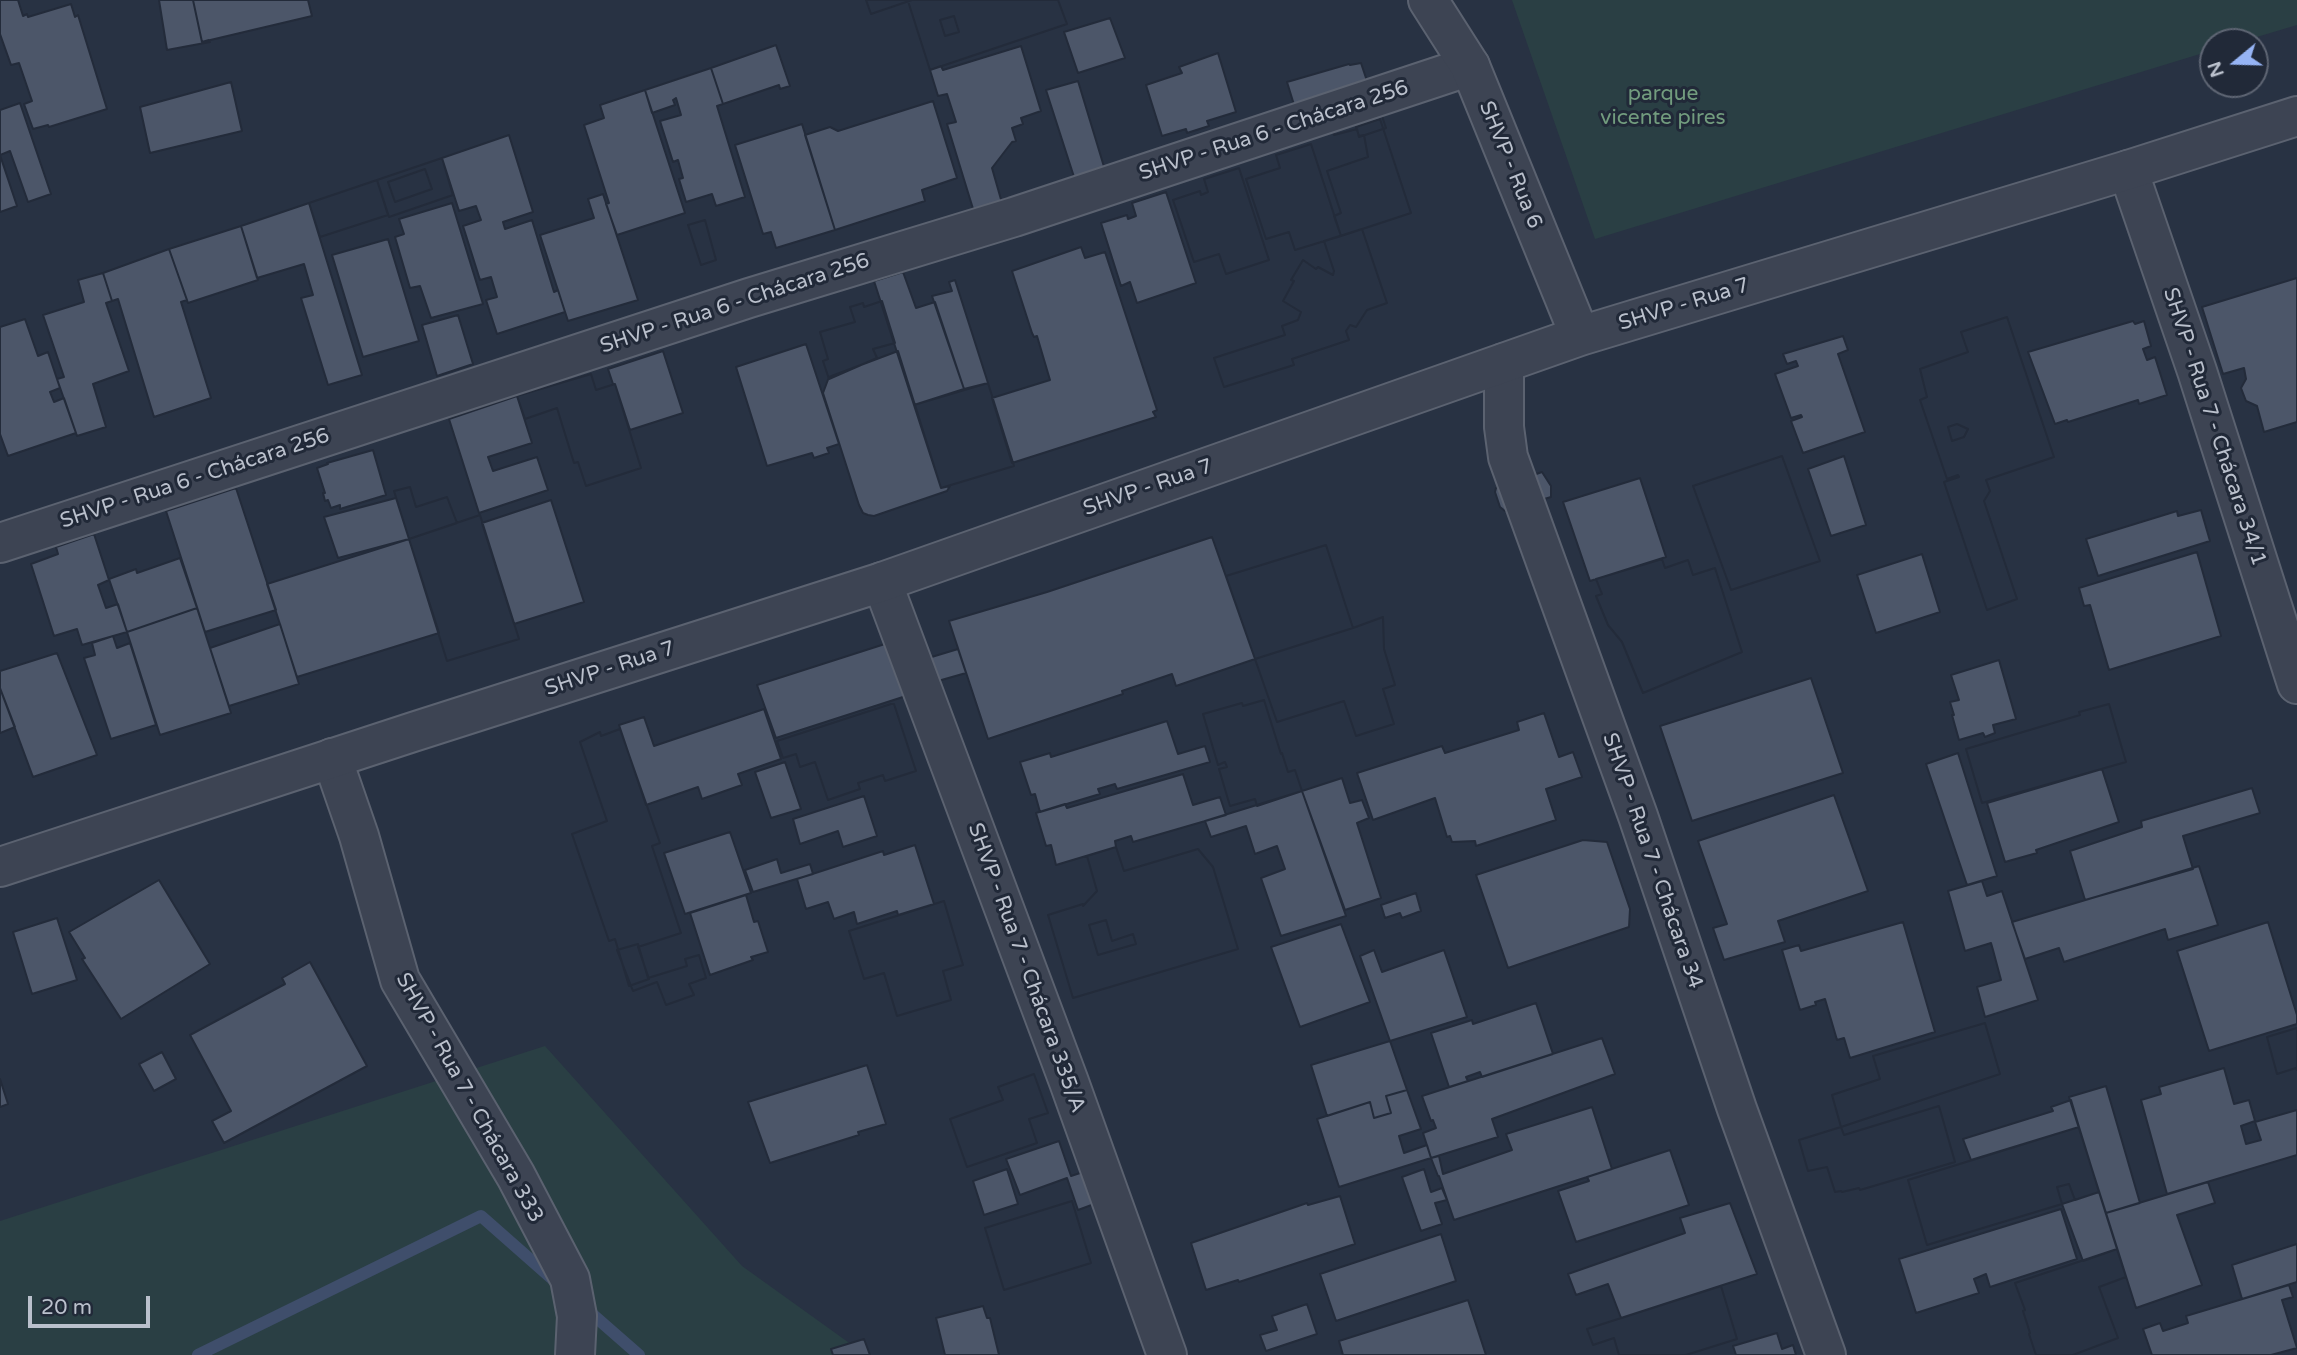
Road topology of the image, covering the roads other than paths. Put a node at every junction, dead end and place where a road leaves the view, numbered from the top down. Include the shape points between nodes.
1 (1429, 0) edge
2 (1469, 66) junction
3 (2297, 116) edge
4 (2128, 170) junction
5 (1580, 336) junction
6 (1504, 363) junction
7 (0, 543) edge
8 (882, 582) junction
9 (2297, 684) edge
10 (332, 758) junction
11 (0, 867) edge
12 (575, 1355) edge
13 (1167, 1355) edge
14 (1826, 1355) edge

1 - 2 street, SHVP - Rua 6
2 - 5 street, SHVP - Rua 6
2 - 7 street, SHVP - Rua 6 - Chácara 256
3 - 4 street, SHVP - Rua 7
4 - 5 street, SHVP - Rua 7
4 - 9 street, SHVP - Rua 7 - Chácara 34/1
5 - 6 street, SHVP - Rua 7
6 - 8 street, SHVP - Rua 7
6 - 14 street, SHVP - Rua 7 - Chácara 34 via 1508,457
8 - 10 street, SHVP - Rua 7
8 - 13 street, SHVP - Rua 7 - Chácara 335/A
10 - 11 street, SHVP - Rua 7
10 - 12 street, SHVP - Rua 7 - Chácara 333 via 400,980 502,1152 570,1279 577,1316

